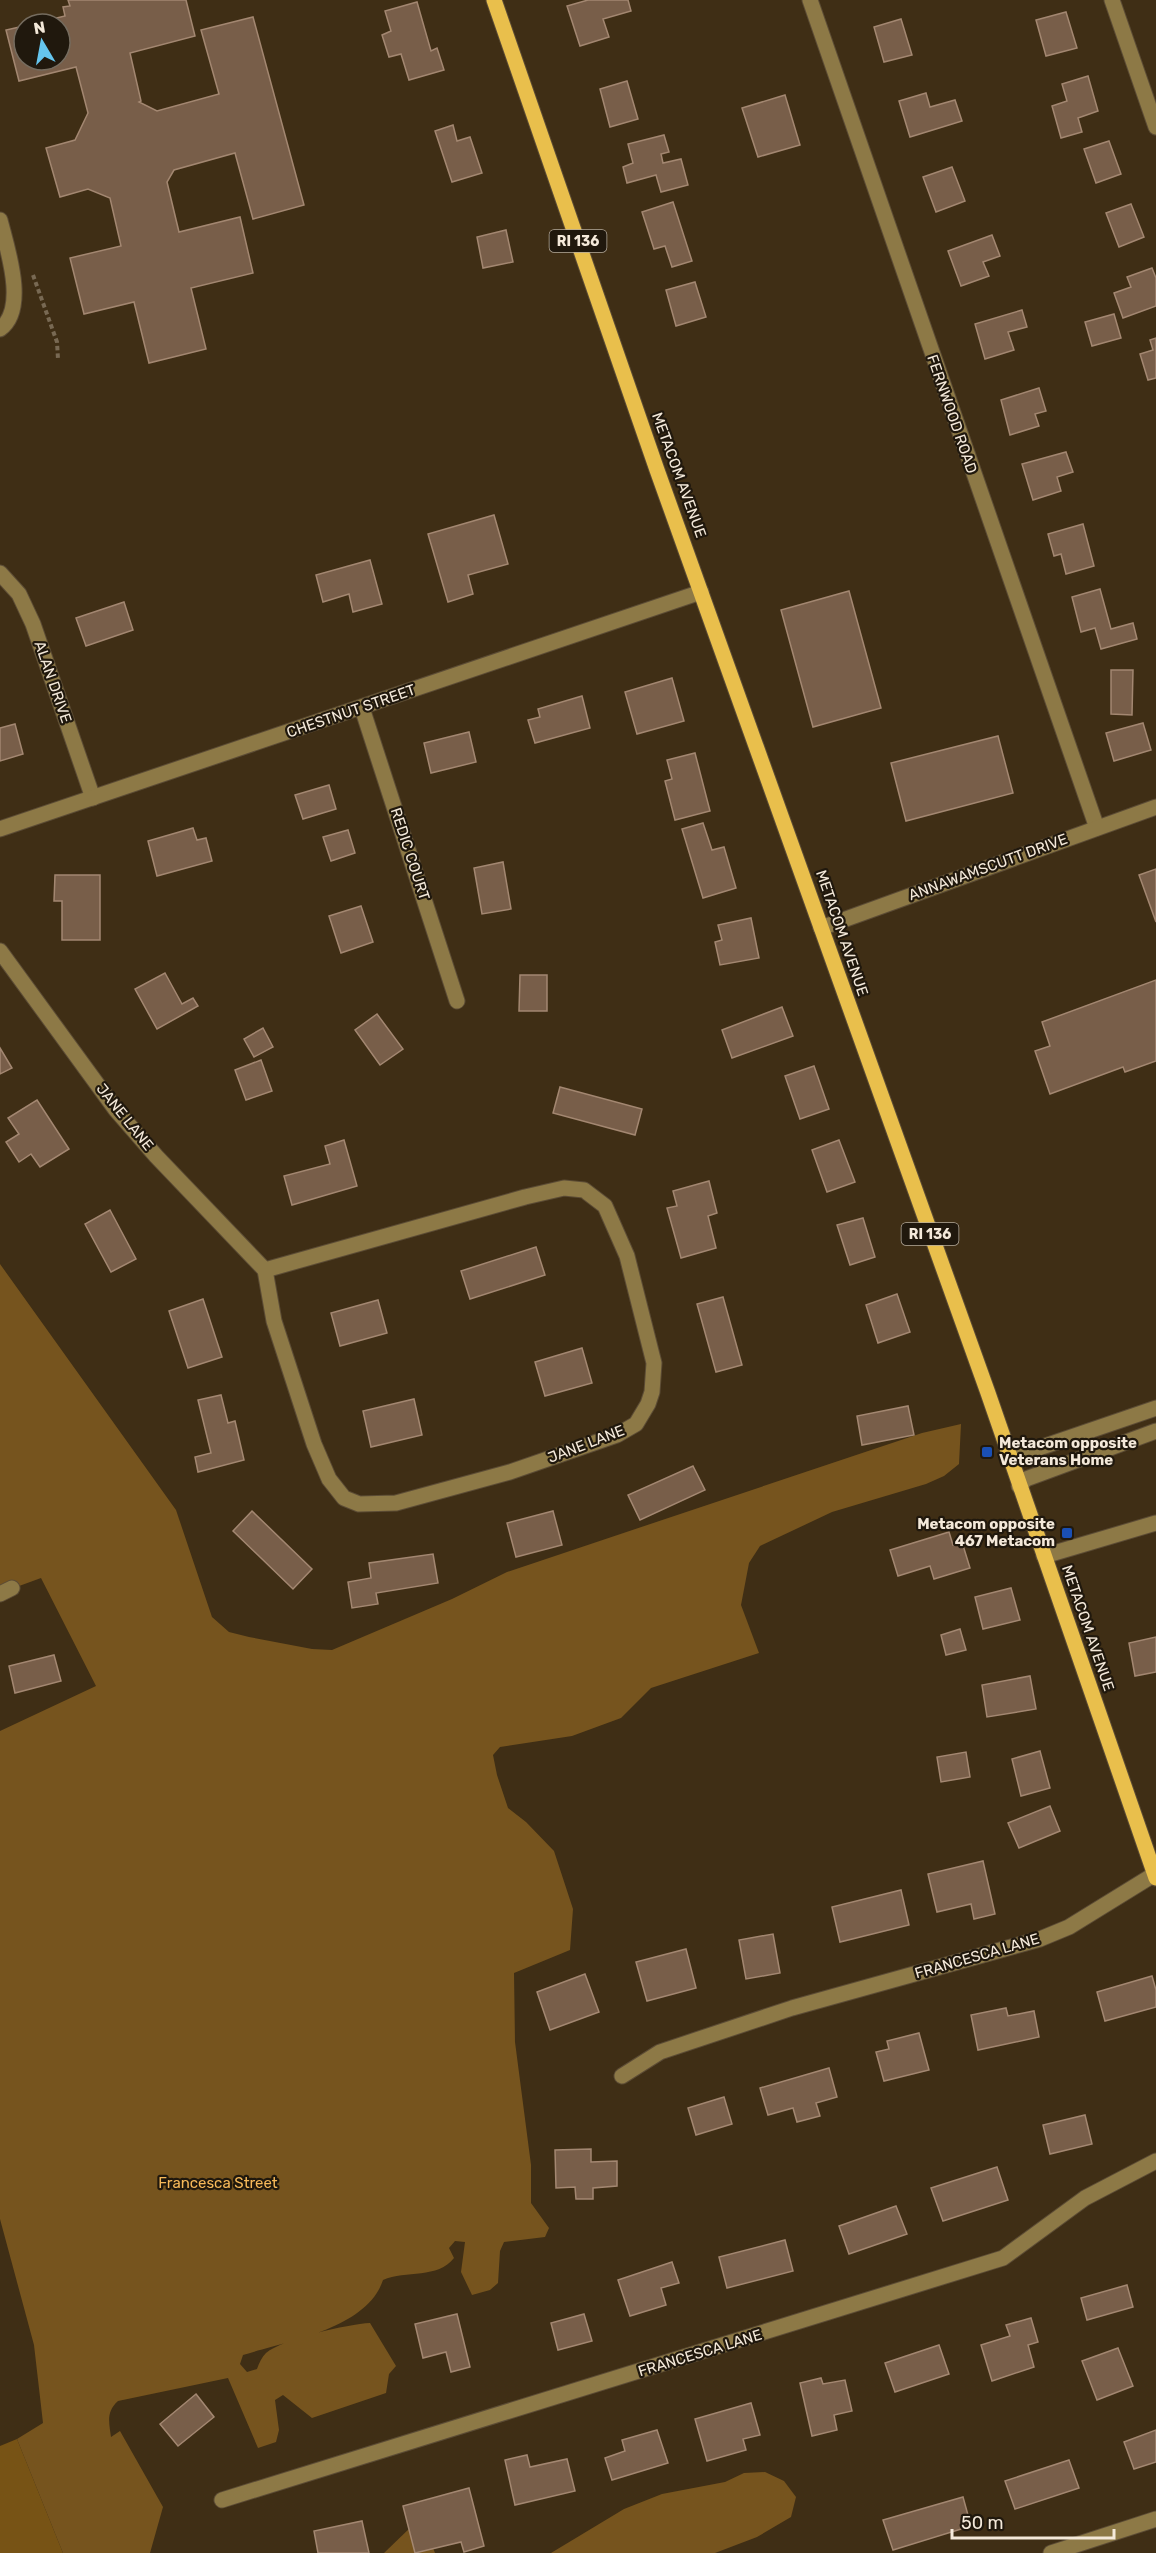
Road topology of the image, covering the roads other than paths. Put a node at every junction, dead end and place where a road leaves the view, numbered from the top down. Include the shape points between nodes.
1 (494, 0) edge
2 (810, 0) edge
3 (1112, 0) edge
4 (1156, 127) edge
5 (0, 220) edge
6 (0, 329) edge
7 (0, 573) edge
8 (701, 592) junction
9 (362, 708) junction
10 (93, 798) junction
11 (1156, 807) edge
12 (1097, 828) junction
13 (0, 829) edge
14 (821, 928) junction
15 (0, 951) edge
16 (457, 1001) dead end
17 (266, 1270) junction
18 (1156, 1408) edge
19 (1156, 1431) edge
20 (1010, 1458) junction
21 (1019, 1486) junction
22 (1156, 1523) edge
23 (1044, 1556) junction
24 (1155, 1876) edge
25 (622, 2076) dead end
26 (1156, 2161) edge
27 (222, 2500) dead end
28 (1156, 2519) edge
29 (1051, 2553) edge

1 - 8 main road, METACOM AVENUE / RI 136
2 - 12 street, FERNWOOD ROAD
3 - 4 street
5 - 6 street via 11,267 14,306 10,320
7 - 10 street, ALAN DRIVE via 19,594 33,624
8 - 9 street, CHESTNUT STREET
8 - 14 main road, METACOM AVENUE / RI 136
9 - 10 street, CHESTNUT STREET
9 - 16 street, REDIC COURT
10 - 13 street, CHESTNUT STREET
11 - 12 street, ANNAWAMSCUTT DRIVE
12 - 14 street, ANNAWAMSCUTT DRIVE
14 - 20 main road, METACOM AVENUE / RI 136
15 - 17 street, JANE LANE via 116,1110
17 - 17 street, JANE LANE via 274,1321 314,1444 329,1479 344,1498 359,1504 396,1503 510,1472 617,1435 636,1424 652,1392 654,1363 623,1246 605,1206 584,1190 564,1188 525,1197
18 - 20 street
19 - 21 street via 1026,1479
20 - 21 main road, METACOM AVENUE / RI 136
21 - 23 main road, METACOM AVENUE / RI 136
22 - 23 street
23 - 24 main road, METACOM AVENUE / RI 136
24 - 25 street, FRANCESCA LANE via 1040,1939 792,2008 660,2052
26 - 27 street, FRANCESCA LANE via 1085,2198 1003,2258
28 - 29 street

